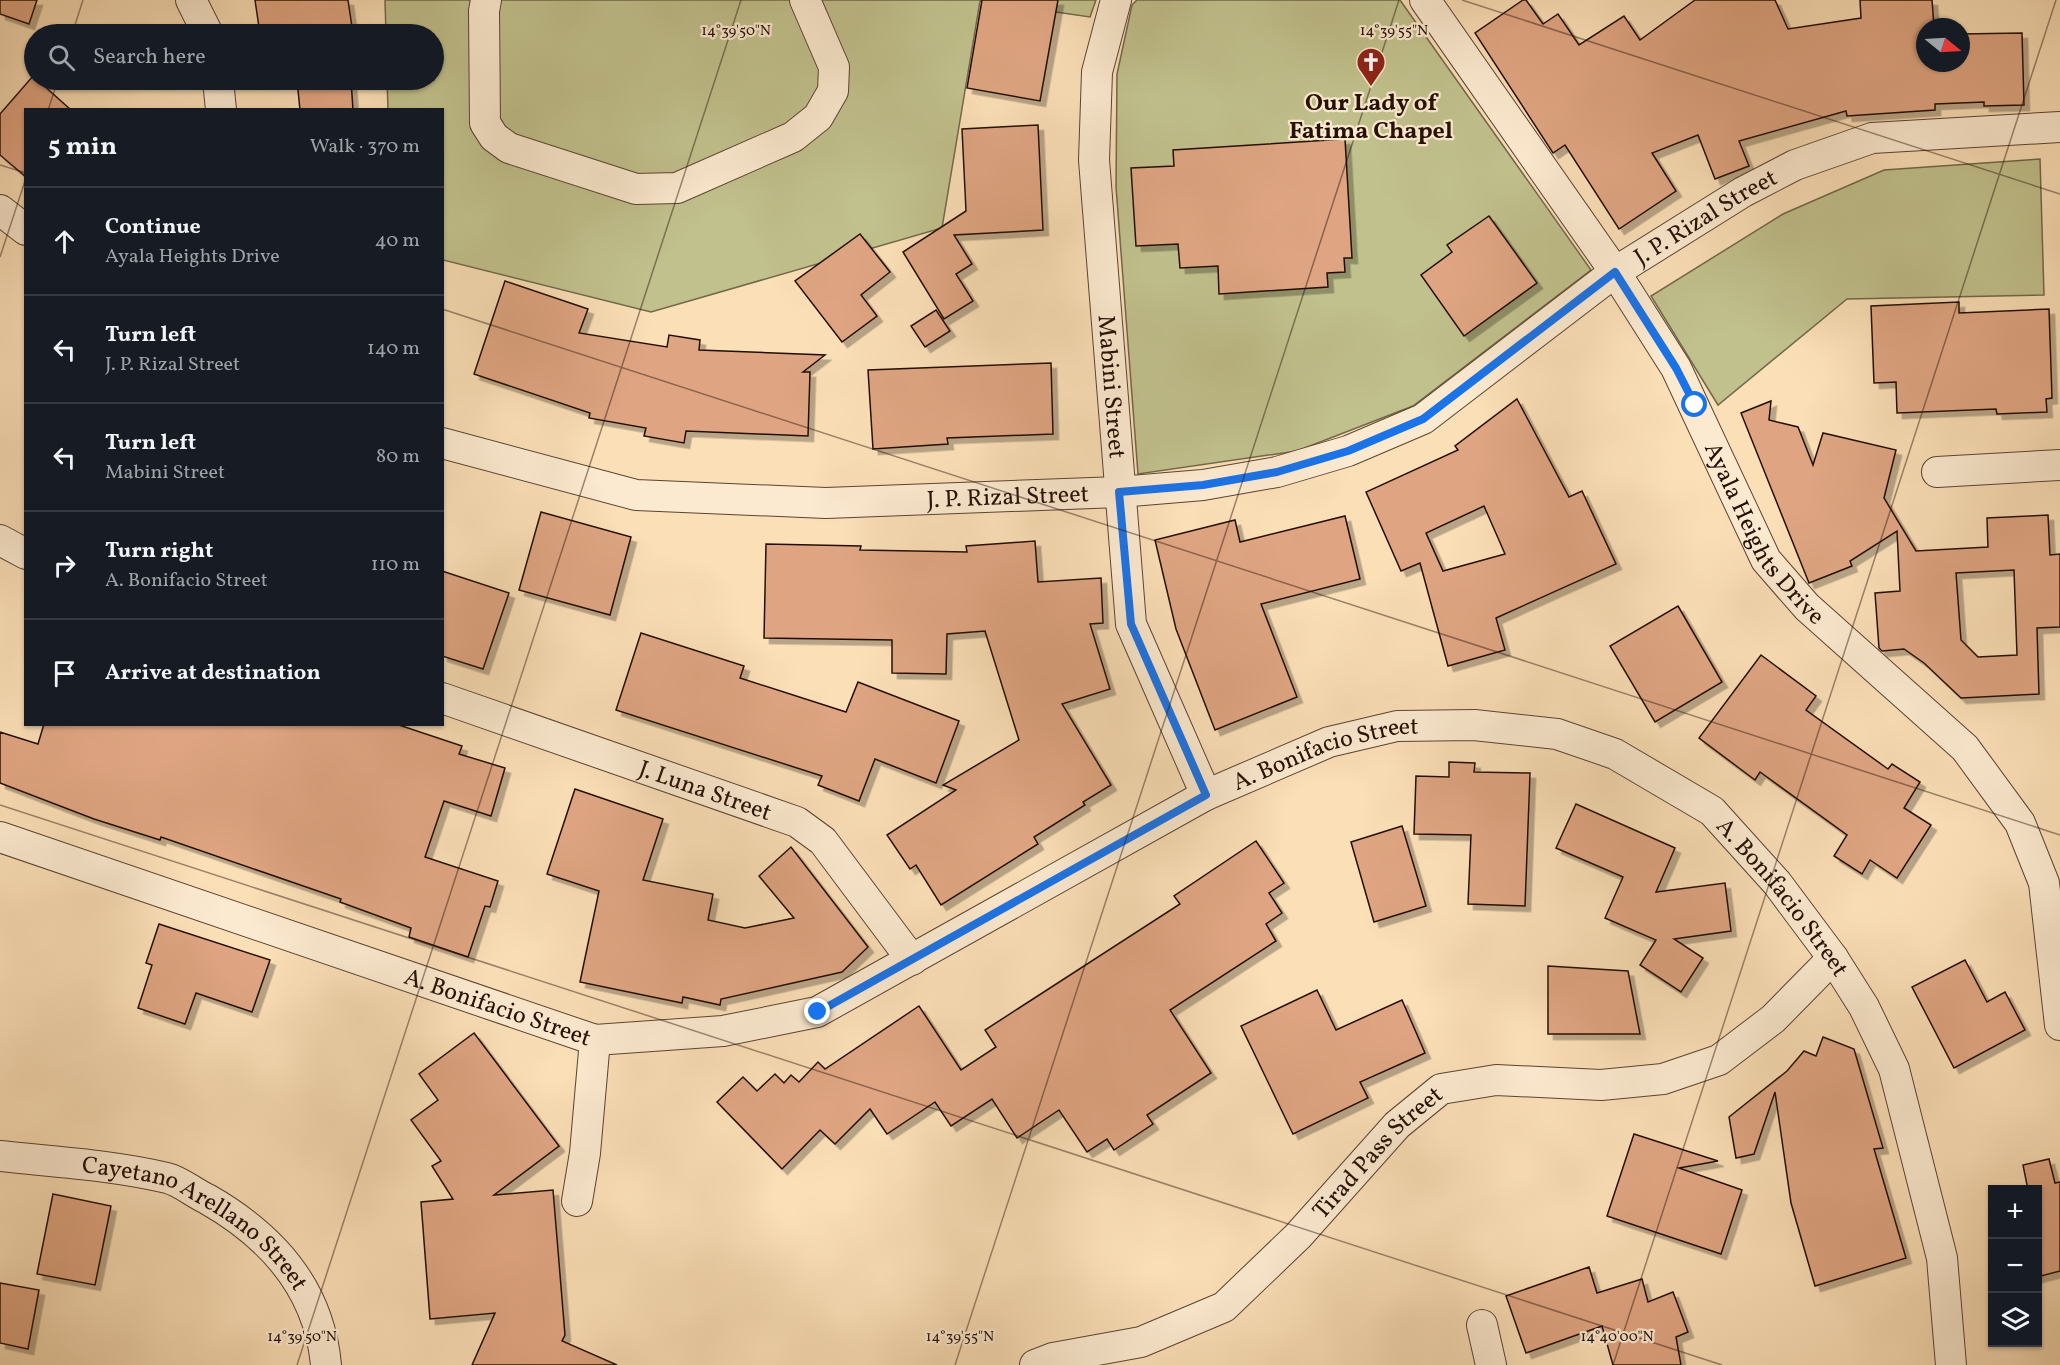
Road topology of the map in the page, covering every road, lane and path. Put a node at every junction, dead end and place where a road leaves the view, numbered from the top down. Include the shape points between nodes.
1 (191, 0) edge
2 (486, 0) edge
3 (805, 0) edge
4 (1116, 0) edge
5 (1425, 0) edge
6 (203, 24) edge
7 (219, 90) edge
8 (220, 108) edge
9 (2060, 127) edge
10 (0, 210) edge
11 (24, 228) edge
12 (1615, 272) junction
13 (444, 445) edge
14 (2060, 465) edge
15 (1937, 472) dead end
16 (1119, 492) junction
17 (0, 540) edge
18 (24, 553) edge
19 (444, 699) edge
20 (1206, 795) junction
21 (0, 837) edge
22 (1833, 958) junction
23 (912, 960) junction
24 (2060, 1025) edge
25 (594, 1040) junction
26 (0, 1156) edge
27 (577, 1201) dead end
28 (1482, 1325) dead end
29 (326, 1365) edge
30 (1035, 1365) edge
31 (1491, 1365) edge
32 (1951, 1365) edge

1 - 6 street
2 - 3 street via 485,123 494,137 509,148 636,189 677,188 793,137 818,117 833,91 834,68
4 - 16 street, Mabini Street via 1097,72 1094,160
5 - 12 street, Ayala Heights Drive
7 - 8 street
9 - 12 street, J. P. Rizal Street via 1872,138 1795,165
10 - 11 street
12 - 16 street, J. P. Rizal Street via 1423,419 1348,451 1277,472 1203,485
12 - 24 street, Ayala Heights Drive via 1676,368 1766,560 1807,607 1965,748 2020,823 2044,883
13 - 16 street, J. P. Rizal Street via 636,495 826,503
14 - 15 street
16 - 20 street, Mabini Street via 1131,624
17 - 18 street
19 - 23 street, J. Luna Street via 797,822 823,842
20 - 22 street, A. Bonifacio Street via 1329,742 1397,726 1474,725 1557,734 1615,754 1712,811 1777,883
20 - 23 street, A. Bonifacio Street
21 - 25 street, A. Bonifacio Street
22 - 30 street, Tirad Pass Street via 1773,1019 1719,1060 1663,1079 1601,1085 1496,1080 1441,1089 1397,1125 1298,1236 1224,1307 1141,1342 1053,1358
22 - 32 street, A. Bonifacio Street via 1864,1007 1894,1069 1942,1258
23 - 25 street, A. Bonifacio Street via 818,1012 723,1031
25 - 27 street
26 - 29 street, Cayetano Arellano Street via 114,1168 170,1179 230,1212 274,1248 306,1293 324,1341
28 - 31 street

